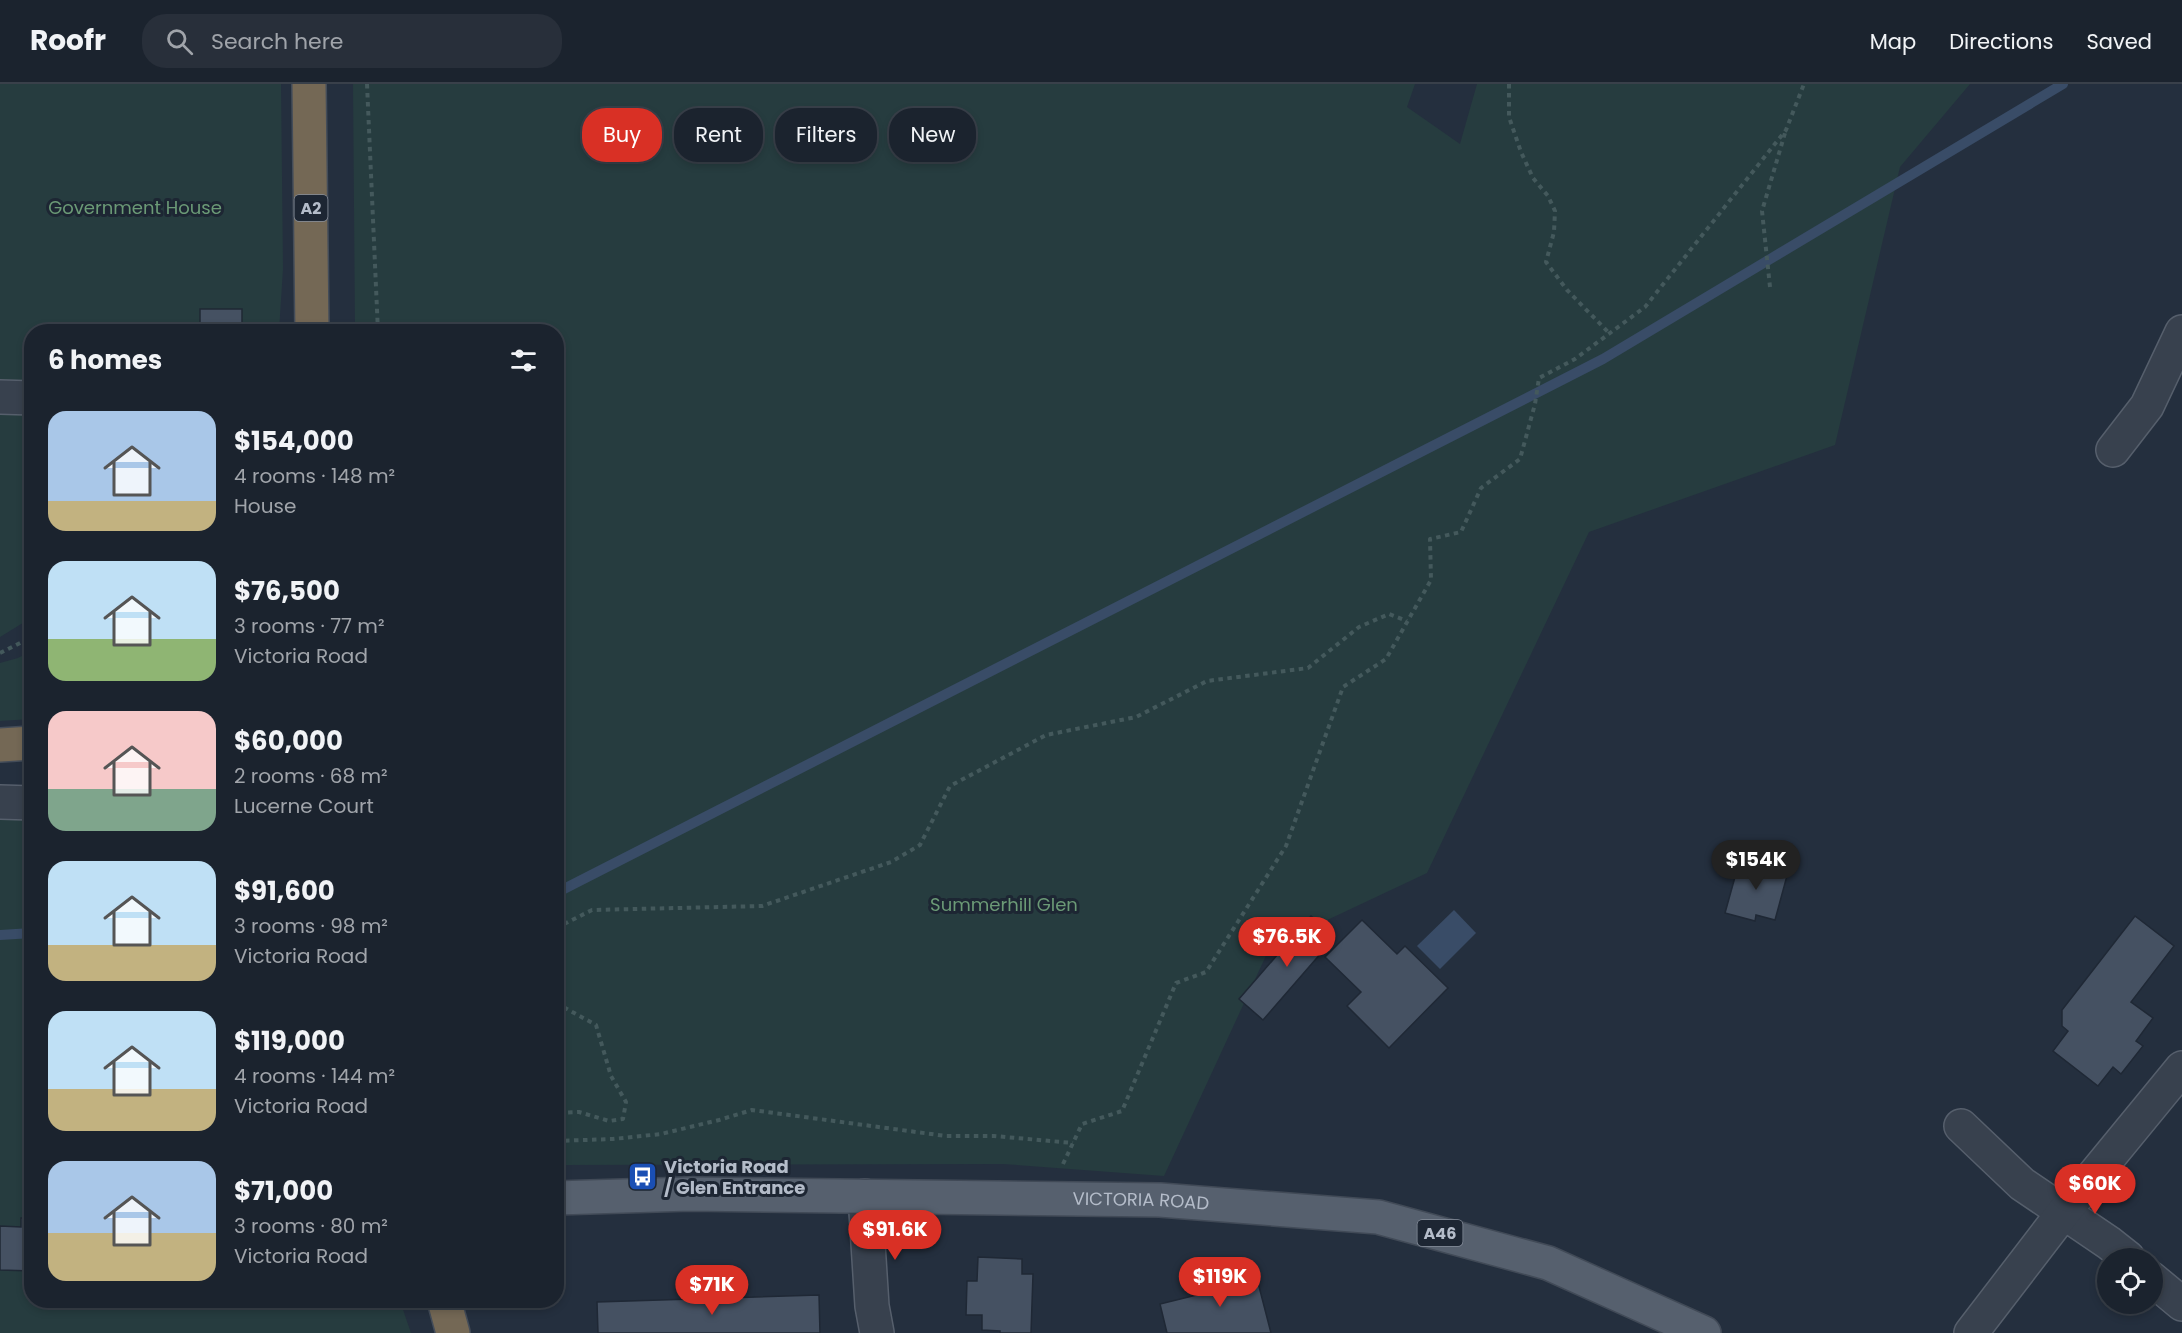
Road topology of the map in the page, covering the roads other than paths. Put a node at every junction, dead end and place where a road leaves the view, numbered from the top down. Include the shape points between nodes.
1 (309, 84) edge
2 (312, 324) edge
3 (2182, 332) edge
4 (0, 397) edge
5 (24, 398) edge
6 (2114, 450) dead end
7 (24, 744) edge
8 (0, 746) edge
9 (0, 802) edge
10 (24, 803) edge
11 (2182, 1068) edge
12 (1961, 1126) dead end
13 (865, 1196) junction
14 (564, 1197) edge
15 (2063, 1213) junction
16 (2115, 1248) edge
17 (2163, 1288) edge
18 (2182, 1304) edge
19 (446, 1308) edge
20 (453, 1333) edge
21 (877, 1333) edge
22 (1704, 1333) edge
23 (1971, 1333) edge

1 - 2 highway, A2
3 - 6 street via 2147,406
4 - 5 street
7 - 8 highway
9 - 10 street
11 - 15 street
12 - 15 street via 2022,1184
13 - 14 main road, VICTORIA ROAD / A46
13 - 21 street
13 - 22 main road, VICTORIA ROAD / A46 via 1160,1200 1378,1217 1548,1263
15 - 16 street
15 - 23 street
17 - 18 street
19 - 20 highway

